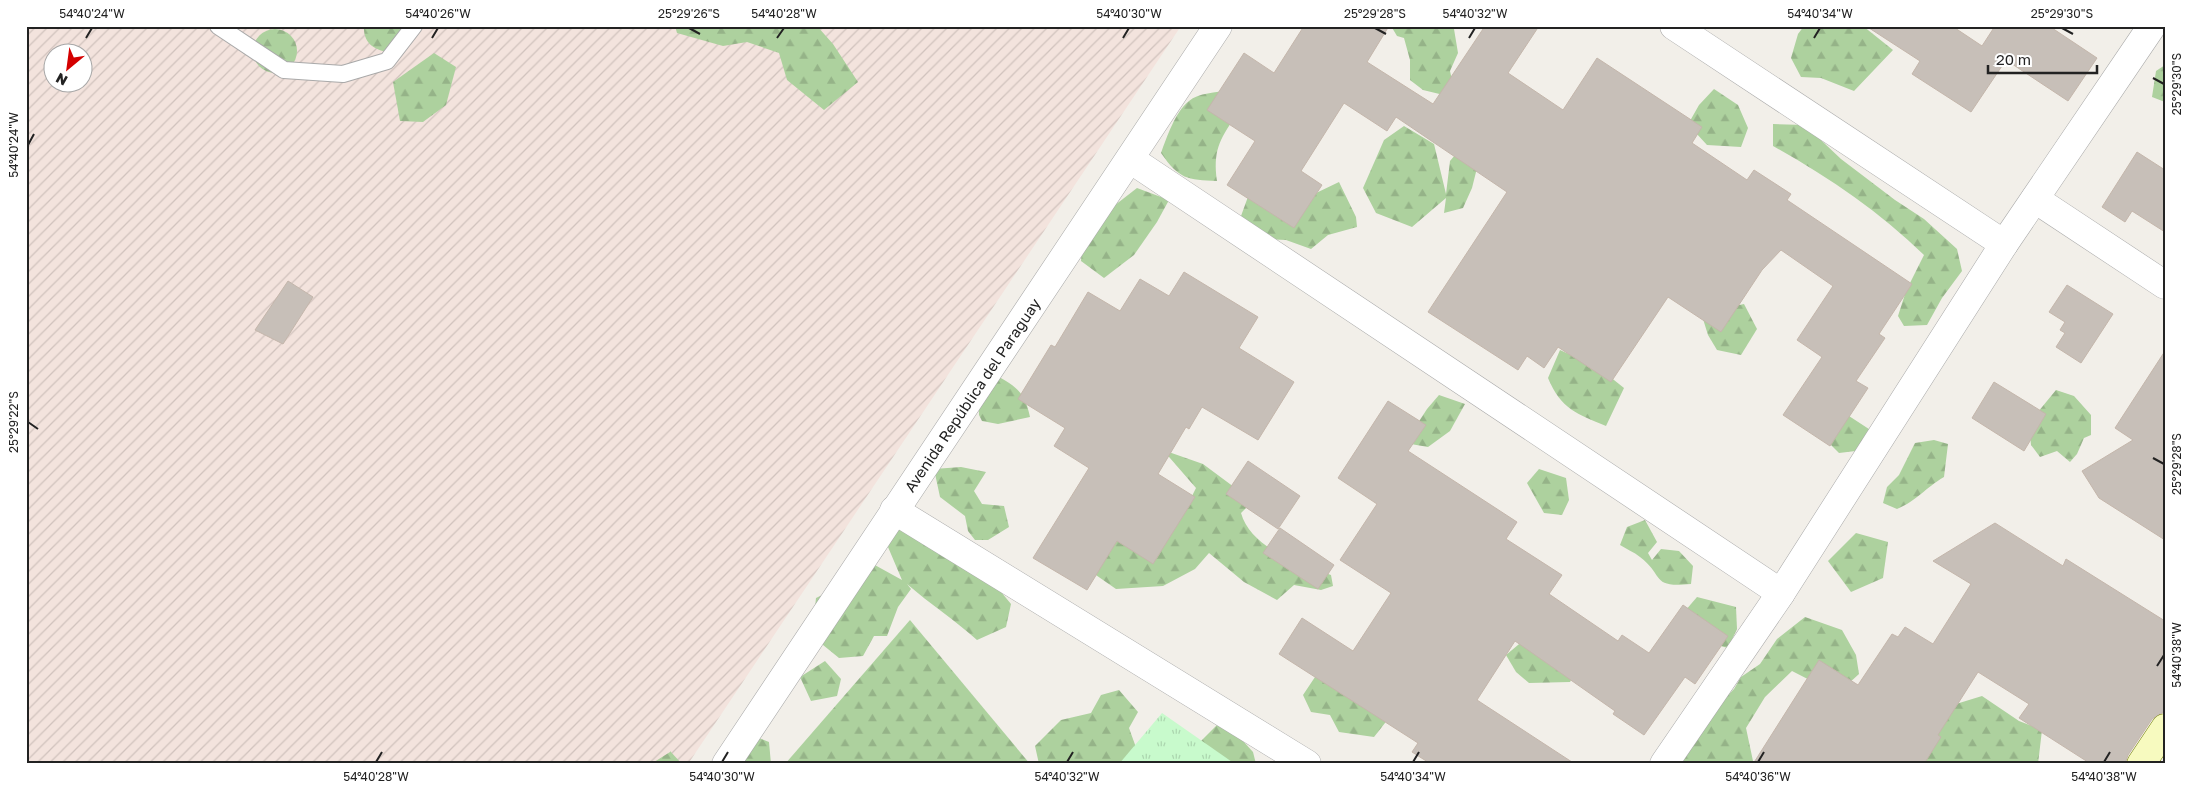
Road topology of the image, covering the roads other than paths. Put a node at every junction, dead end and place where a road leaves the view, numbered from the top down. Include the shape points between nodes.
1 (218, 26) edge
2 (414, 26) edge
3 (1218, 26) edge
4 (1674, 26) edge
5 (2152, 26) edge
6 (1130, 159) junction
7 (2035, 199) junction
8 (2004, 244) junction
9 (2165, 285) edge
10 (894, 510) junction
11 (1782, 593) junction
12 (2165, 728) edge
13 (726, 764) edge
14 (1307, 764) edge
15 (1664, 764) edge
16 (2141, 764) edge

1 - 2 lane via 284,70 343,74 387,61
3 - 6 street, Avenida República del Paraguay
4 - 8 street
5 - 7 street
6 - 10 street, Avenida República del Paraguay
6 - 11 street
7 - 8 street
7 - 9 street
8 - 11 street
10 - 13 street, Avenida República del Paraguay
10 - 14 street
11 - 15 street
12 - 16 street

